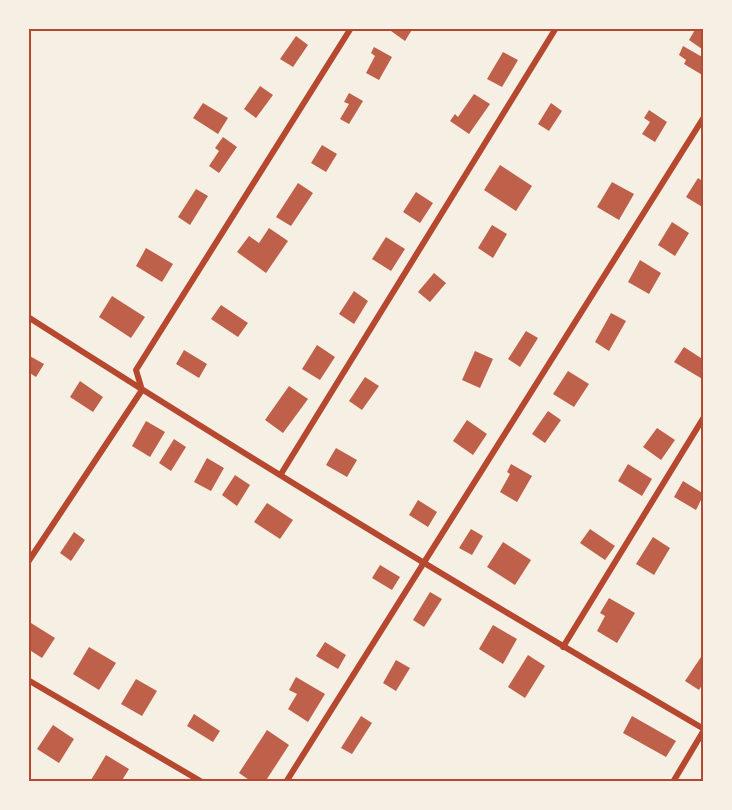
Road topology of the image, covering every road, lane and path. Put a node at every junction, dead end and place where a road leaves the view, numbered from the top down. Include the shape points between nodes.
1 (351, 28) edge
2 (556, 28) edge
3 (704, 117) edge
4 (28, 317) edge
5 (142, 390) junction
6 (704, 417) edge
7 (281, 474) junction
8 (28, 562) edge
9 (425, 562) junction
10 (563, 647) junction
11 (28, 680) edge
12 (704, 729) edge
13 (202, 782) edge
14 (286, 782) edge
15 (674, 782) edge

1 - 5 street via 136,370
2 - 7 street
3 - 9 street
4 - 5 street
5 - 7 street
5 - 8 street
6 - 10 street
7 - 9 street
9 - 10 street
9 - 14 street
10 - 12 street
11 - 13 street
12 - 15 street

